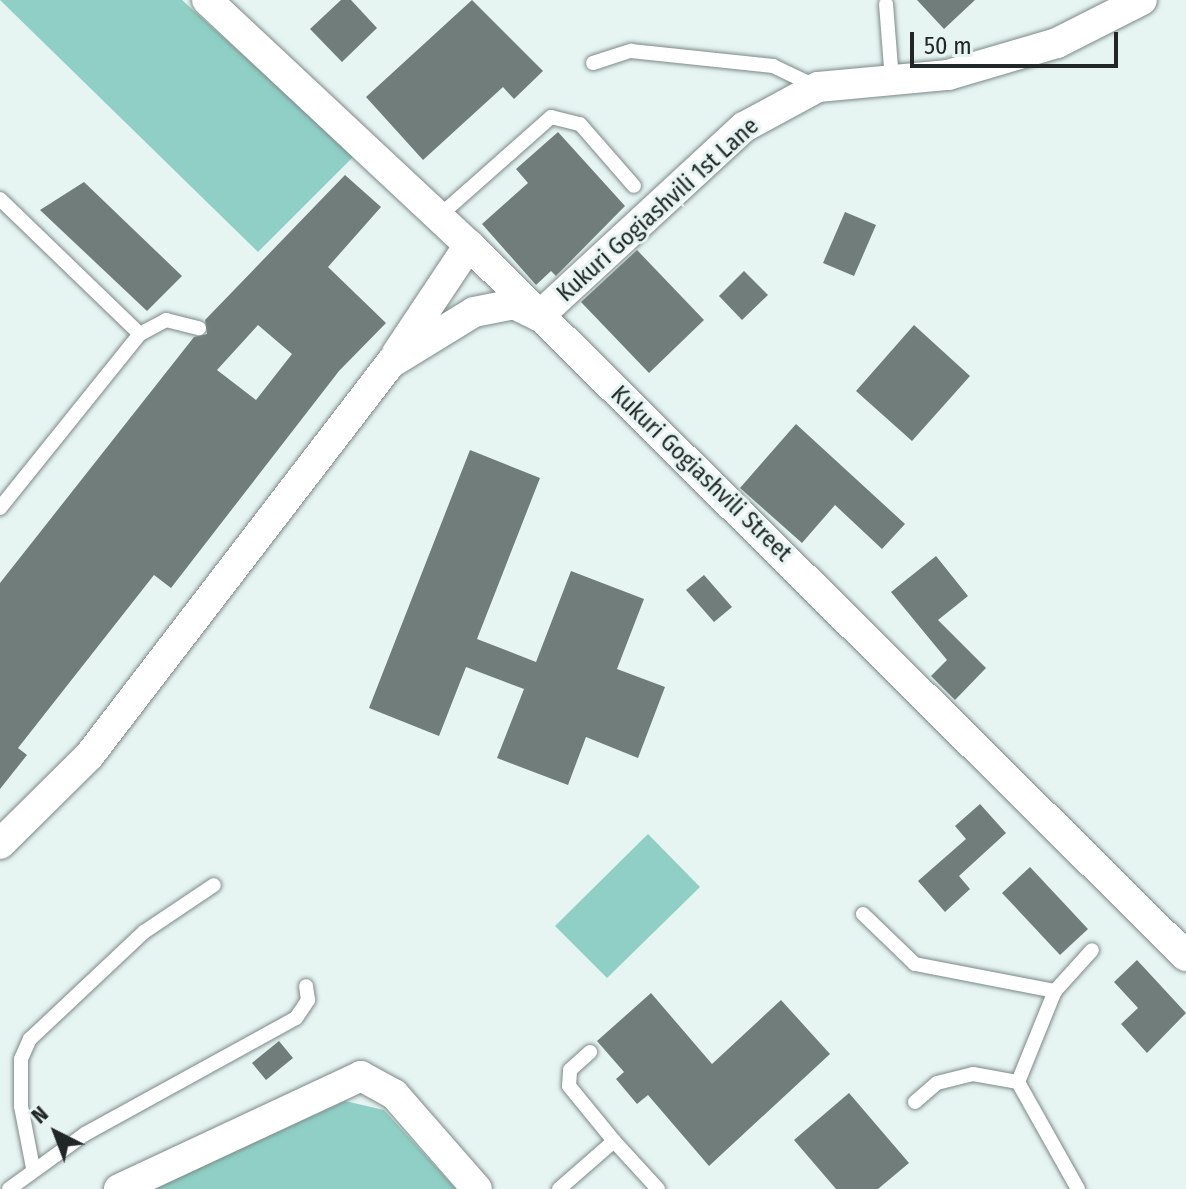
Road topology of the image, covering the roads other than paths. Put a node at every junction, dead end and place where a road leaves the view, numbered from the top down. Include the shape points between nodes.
1 (207, 0) edge
2 (1142, 0) edge
3 (886, 4) dead end
4 (593, 63) dead end
5 (892, 80) junction
6 (818, 87) junction
7 (634, 186) dead end
8 (0, 199) edge
9 (438, 217) junction
10 (469, 245) junction
11 (539, 316) junction
12 (199, 328) dead end
13 (140, 334) junction
14 (391, 363) junction
15 (0, 508) edge
16 (0, 844) edge
17 (214, 885) dead end
18 (863, 914) dead end
19 (1092, 950) dead end
20 (1186, 956) edge
21 (306, 986) dead end
22 (1055, 991) junction
23 (590, 1052) dead end
24 (1018, 1082) junction
25 (915, 1102) dead end
26 (614, 1141) junction
27 (33, 1168) junction
28 (9, 1189) edge
29 (119, 1189) edge
30 (477, 1189) edge
31 (559, 1189) edge
32 (658, 1189) edge
33 (1078, 1189) edge

1 - 9 street, Kukuri Gogiashvili Street
2 - 5 street, Kukuri Gogiashvili 1st Lane via 1057,43 948,75
3 - 5 lane
4 - 6 lane via 613,52 647,52 773,66
5 - 6 street, Kukuri Gogiashvili 1st Lane
6 - 11 street, Kukuri Gogiashvili 1st Lane via 744,127
7 - 9 lane via 580,124 551,117
8 - 13 lane
9 - 10 street, Kukuri Gogiashvili Street
10 - 11 street, Kukuri Gogiashvili Street
10 - 14 street
11 - 14 street via 514,304 474,312
11 - 20 street, Kukuri Gogiashvili Street
12 - 13 lane via 166,320
13 - 15 lane
14 - 16 street via 89,756
17 - 27 lane via 144,932 30,1039 21,1059 21,1106
18 - 22 lane via 915,964
19 - 22 lane
21 - 27 lane via 308,1000 296,1018
22 - 24 lane
23 - 26 lane via 570,1070 569,1086
24 - 25 lane via 973,1074 937,1083
24 - 33 lane
26 - 31 lane
26 - 32 lane
27 - 28 lane
29 - 30 street via 361,1076 394,1094

